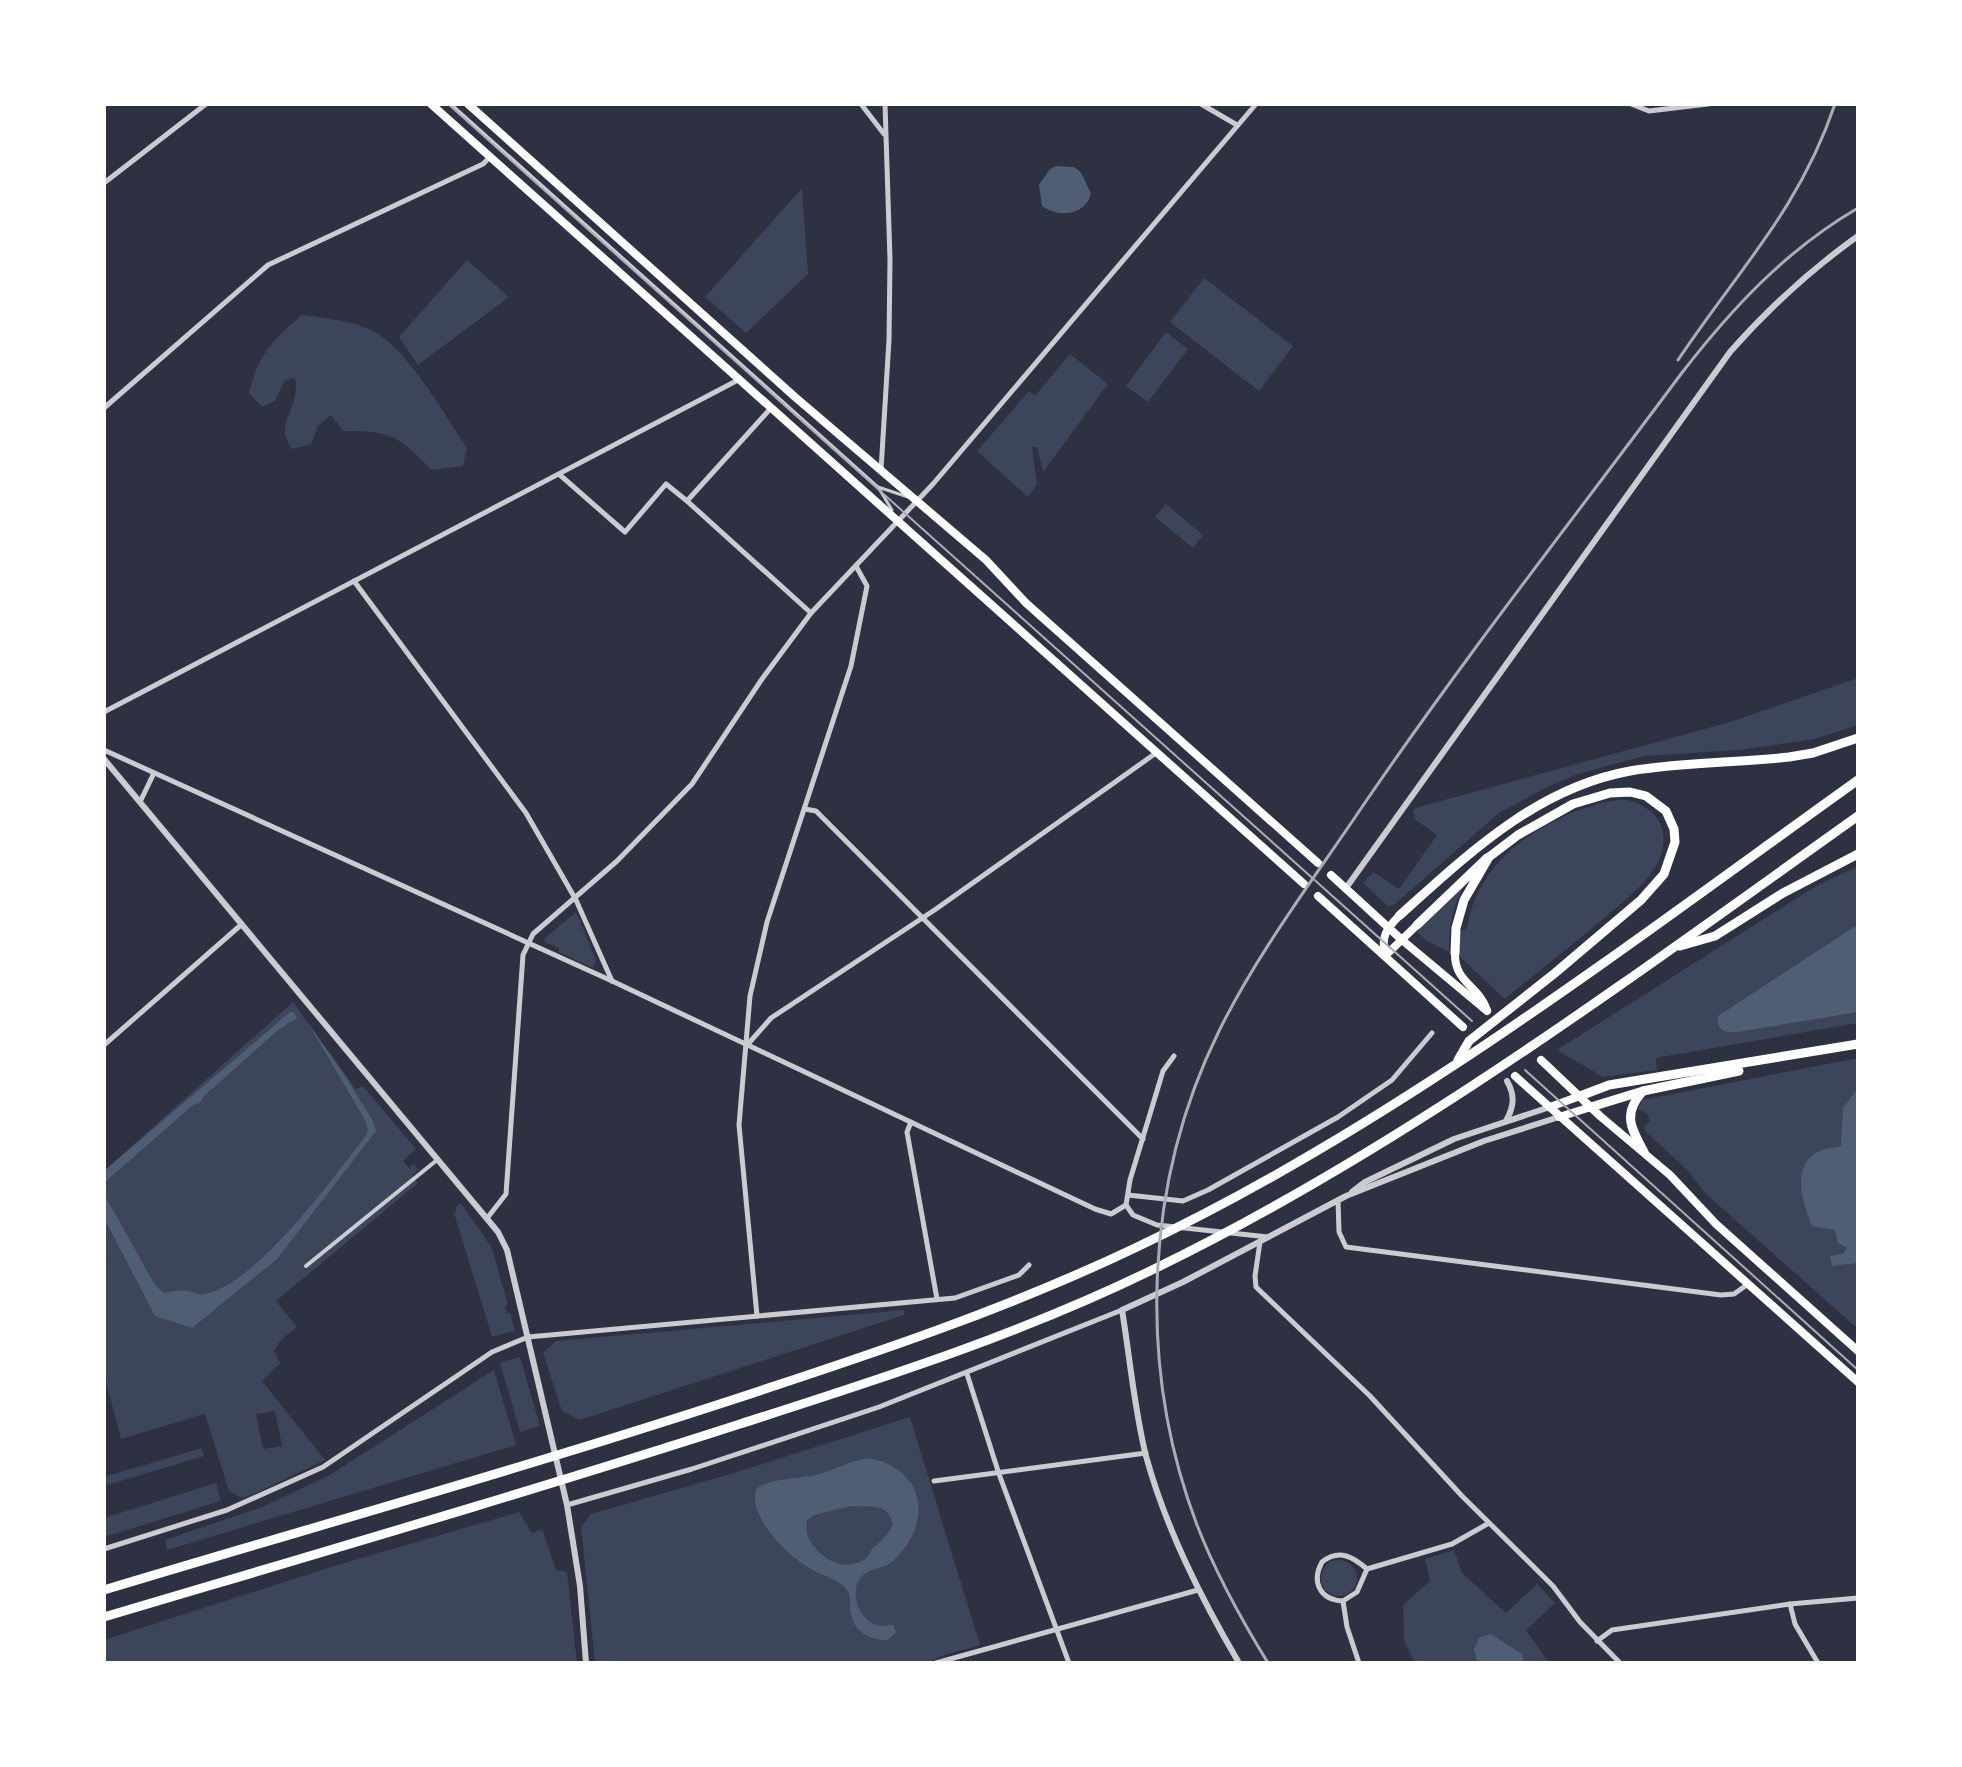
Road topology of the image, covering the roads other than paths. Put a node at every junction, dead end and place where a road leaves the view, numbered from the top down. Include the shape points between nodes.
1 (206, 104) edge
2 (431, 104) edge
3 (451, 104) edge
4 (468, 104) edge
5 (861, 104) edge
6 (885, 104) edge
7 (1201, 104) edge
8 (1256, 104) edge
9 (1631, 104) edge
10 (1708, 104) edge
11 (1237, 125) junction
12 (885, 135) junction
13 (490, 156) junction
14 (104, 183) edge
15 (1858, 236) edge
16 (740, 379) junction
17 (104, 408) edge
18 (771, 408) junction
19 (881, 471) junction
20 (560, 475) junction
21 (878, 487) junction
22 (918, 500) junction
23 (687, 501) junction
24 (899, 522) junction
25 (856, 566) junction
26 (354, 581) junction
27 (811, 613) junction
28 (104, 712) edge
29 (1858, 738) edge
30 (104, 750) edge
31 (1157, 753) junction
32 (104, 759) edge
33 (154, 773) junction
34 (1858, 780) edge
35 (140, 803) junction
36 (805, 809) junction
37 (1858, 816) edge
38 (1858, 854) edge
39 (1489, 857) junction
40 (1318, 863) dead end
41 (1331, 875) dead end
42 (1304, 884) dead end
43 (1346, 888) junction
44 (1318, 896) dead end
45 (576, 900) junction
46 (1399, 916) joint
47 (924, 917) junction
48 (242, 924) junction
49 (1417, 925) joint
50 (1388, 927) junction
51 (1402, 940) junction
52 (528, 945) junction
53 (1669, 950) junction
54 (1455, 953) joint
55 (1386, 955) junction
56 (612, 981) junction
57 (1463, 1027) dead end
58 (1432, 1033) dead end
59 (104, 1045) edge
60 (746, 1045) junction
61 (1858, 1047) edge
62 (1174, 1056) dead end
63 (1541, 1060) dead end
64 (1456, 1063) junction
65 (1511, 1079) joint
66 (1643, 1091) junction
67 (1580, 1096) junction
68 (1550, 1107) junction
69 (1591, 1107) junction
70 (1559, 1117) junction
71 (1506, 1120) junction
72 (911, 1122) junction
73 (1143, 1139) junction
74 (1644, 1152) junction
75 (439, 1159) junction
76 (1128, 1195) junction
77 (1346, 1196) junction
78 (1338, 1200) junction
79 (1126, 1205) junction
80 (488, 1217) junction
81 (1269, 1237) junction
82 (1260, 1242) junction
83 (1029, 1265) dead end
84 (306, 1266) dead end
85 (1749, 1283) junction
86 (937, 1299) junction
87 (1122, 1310) junction
88 (757, 1316) junction
89 (528, 1337) junction
90 (1858, 1351) edge
91 (967, 1374) junction
92 (1858, 1382) edge
93 (1146, 1453) junction
94 (999, 1474) junction
95 (934, 1481) dead end
96 (567, 1505) junction
97 (1489, 1523) junction
98 (104, 1549) edge
99 (1367, 1569) junction
100 (104, 1590) edge
101 (1198, 1590) junction
102 (1858, 1598) edge
103 (1343, 1601) junction
104 (1790, 1604) junction
105 (104, 1617) edge
106 (1058, 1630) junction
107 (1597, 1641) junction
108 (586, 1663) edge
109 (936, 1663) edge
110 (1069, 1663) edge
111 (1239, 1663) edge
112 (1359, 1663) edge
113 (1620, 1663) edge
114 (1818, 1663) edge

1 - 14 street
2 - 13 main road
3 - 21 lane
4 - 19 main road
5 - 12 street
6 - 12 street
7 - 11 street
8 - 11 street
9 - 10 street via 1649,111
11 - 22 street
12 - 19 street via 890,260
13 - 16 main road
13 - 17 street via 483,164 268,265
15 - 43 street via 1784,294 1730,352
16 - 18 main road
16 - 20 street
18 - 23 street
18 - 24 main road
19 - 22 main road
20 - 23 street via 625,532 666,484
20 - 26 street
21 - 22 lane
21 - 24 lane
22 - 24 street
22 - 40 main road
23 - 27 street
24 - 25 street
24 - 31 main road
25 - 27 street
25 - 36 street via 867,586 854,653
26 - 28 street
26 - 45 street via 526,813
27 - 45 street via 692,784
29 - 46 highway via 1801,755 1628,771 1585,785 1537,805 1496,831
30 - 33 street
31 - 42 main road
31 - 47 street
32 - 35 street
33 - 35 street
33 - 52 street
34 - 64 highway
35 - 48 street
36 - 47 street via 816,811
36 - 60 street via 767,922 750,996
37 - 53 highway
38 - 53 highway via 1715,936
39 - 49 highway
39 - 54 highway via 1464,900
39 - 64 highway via 1573,804 1610,793 1646,796 1666,811 1674,829 1664,874 1641,900 1469,1041
41 - 43 main road
43 - 50 main road
44 - 55 main road
45 - 52 street via 533,934
45 - 56 street
46 - 50 main road
47 - 60 street via 771,1018
47 - 73 street
48 - 59 street
48 - 75 street
49 - 51 main road
50 - 51 main road
50 - 55 main road via 1382,941
51 - 54 main road via 1487,1011 1481,995 1457,972
51 - 55 main road
52 - 56 street
52 - 80 street via 523,955 506,1194
53 - 105 highway via 1417,1120 1299,1192 1151,1270 1031,1325 667,1448
55 - 57 main road
56 - 60 street
58 - 76 street via 1392,1080 1338,1117 1208,1190 1183,1201
60 - 72 street
60 - 88 street via 739,1125
61 - 66 highway
61 - 67 highway via 1609,1085
62 - 73 street via 1163,1071
63 - 67 main road
64 - 100 highway via 1253,1189 1021,1300 678,1417
65 - 68 main road
65 - 71 street via 1513,1103
66 - 69 highway
66 - 74 highway via 1630,1118
67 - 68 main road
67 - 69 main road
68 - 70 main road
68 - 71 street
69 - 70 main road
69 - 74 main road
70 - 77 street
70 - 85 main road
71 - 77 street via 1380,1174
72 - 79 street via 1103,1213
72 - 86 street via 907,1132
73 - 76 street
74 - 90 main road
75 - 80 street
75 - 84 street
76 - 79 street
77 - 78 street
78 - 81 street
78 - 85 street via 1339,1232 1346,1247 1721,1295 1734,1294
79 - 81 street via 1133,1215 1157,1225
80 - 89 street via 507,1250
81 - 82 street
82 - 87 street
82 - 97 street via 1256,1287 1370,1396
83 - 86 street via 1019,1275 963,1296
85 - 92 main road
86 - 88 street
87 - 91 street
87 - 93 street
88 - 89 street
89 - 96 street
89 - 98 street via 492,1352 323,1467 227,1510
91 - 94 street
91 - 96 street via 784,1440
93 - 94 street
93 - 101 street
94 - 95 street
94 - 106 street
96 - 108 street
97 - 99 street via 1452,1544
97 - 107 street via 1553,1586
99 - 103 street via 1357,1592
99 - 103 street via 1339,1554 1322,1562 1317,1570 1319,1589
101 - 106 street
101 - 111 street
102 - 104 street
103 - 112 street
104 - 107 street via 1612,1630
104 - 114 street via 1795,1624
106 - 109 street
106 - 110 street
107 - 113 street

